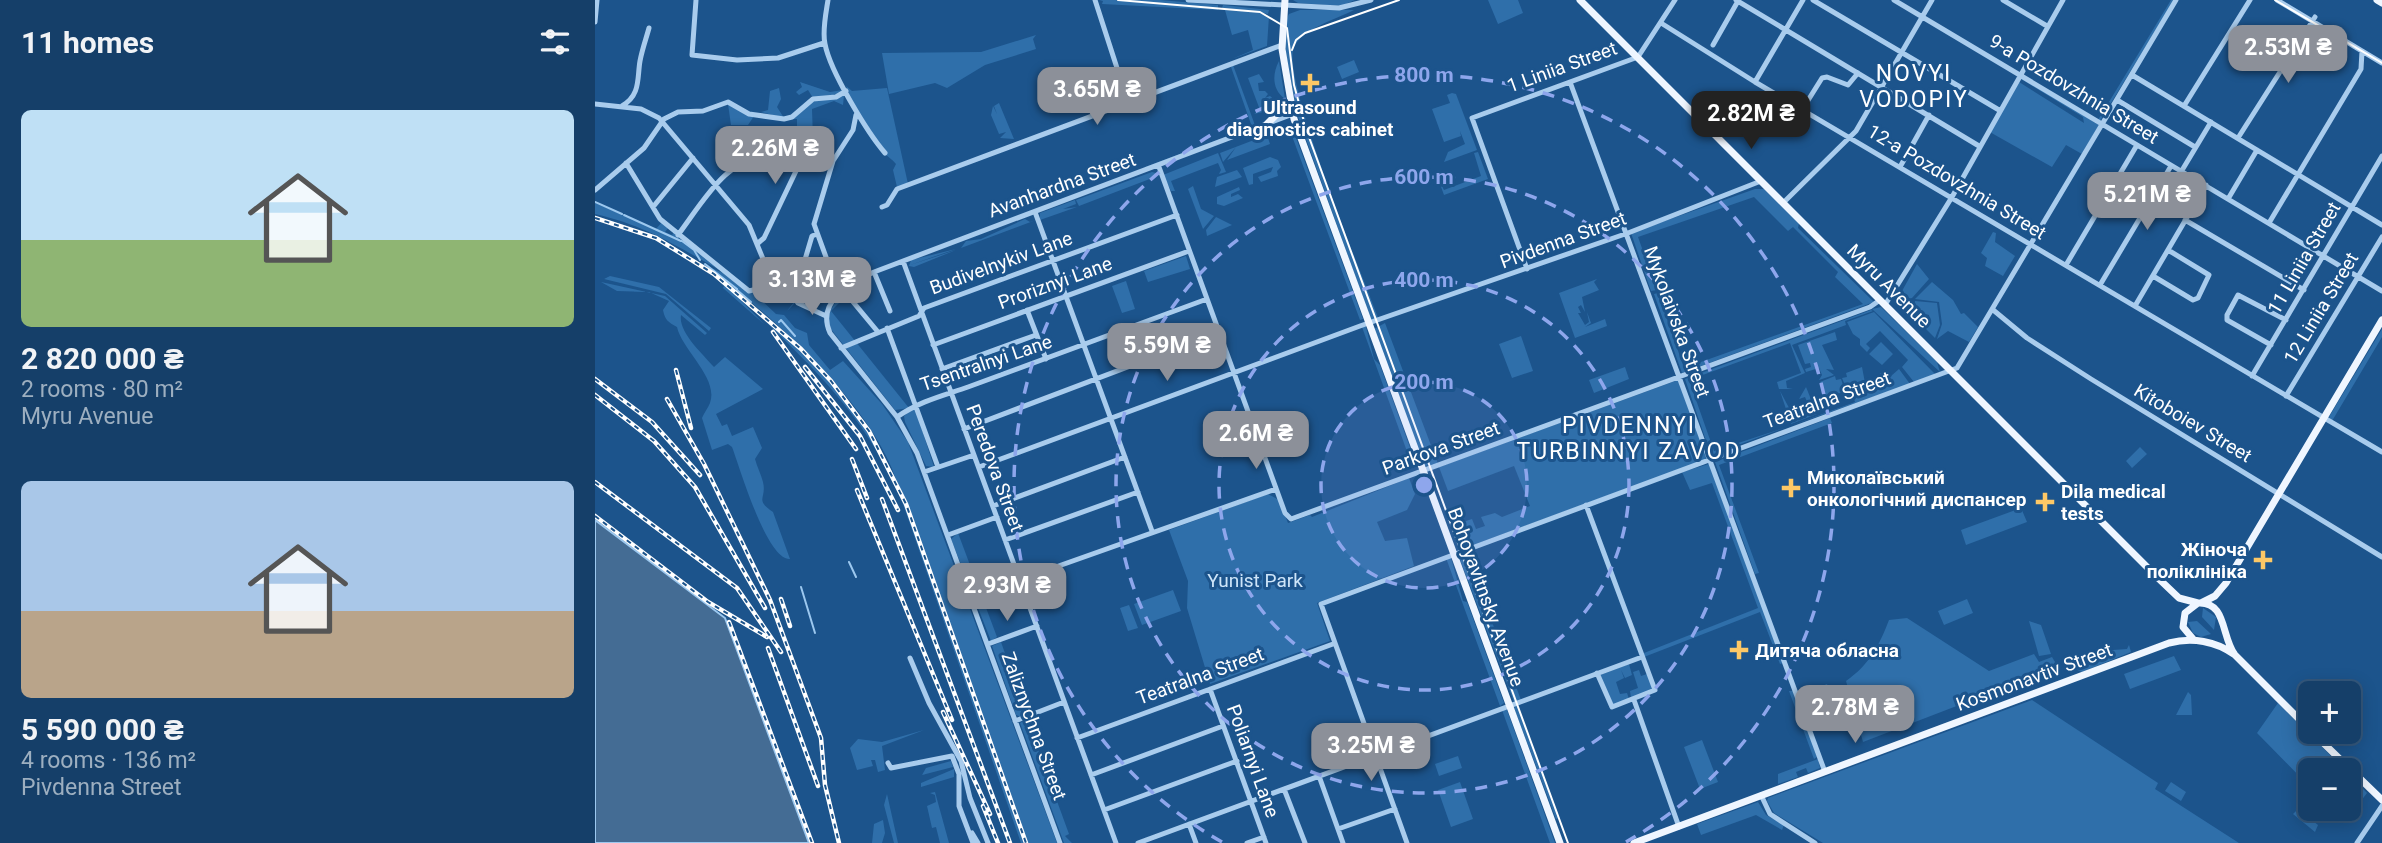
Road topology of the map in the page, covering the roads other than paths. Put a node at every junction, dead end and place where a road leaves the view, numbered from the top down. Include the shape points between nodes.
1 (597, 0) edge
2 (696, 0) edge
3 (828, 0) edge
4 (1095, 0) edge
5 (1188, 0) edge
6 (1371, 0) edge
7 (1580, 0) edge
8 (1675, 0) edge
9 (1803, 0) edge
10 (1813, 0) edge
11 (1894, 0) edge
12 (1932, 0) edge
13 (2004, 0) edge
14 (2063, 0) edge
15 (2176, 0) edge
16 (2250, 0) edge
17 (2277, 0) edge
18 (2377, 0) edge
19 (1212, 1) edge
20 (1737, 1) edge
21 (1285, 3) edge
22 (2382, 3) edge
23 (1922, 16) junction
24 (2313, 19) junction
25 (595, 22) edge
26 (1661, 23) junction
27 (2047, 26) junction
28 (649, 28) dead end
29 (1786, 31) junction
30 (824, 43) junction
31 (1282, 45) junction
32 (1713, 45) dead end
33 (2363, 51) junction
34 (1901, 52) junction
35 (1638, 57) junction
36 (2382, 63) edge
37 (1858, 74) junction
38 (2018, 75) junction
39 (2132, 75) junction
40 (1570, 82) junction
41 (1755, 82) junction
42 (1881, 87) junction
43 (846, 91) junction
44 (2117, 100) junction
45 (1290, 101) junction
46 (1128, 102) junction
47 (595, 104) edge
48 (619, 106) junction
49 (2184, 106) junction
50 (1802, 110) junction
51 (1999, 110) junction
52 (1293, 114) junction
53 (856, 115) junction
54 (1929, 116) junction
55 (2211, 122) junction
56 (661, 123) junction
57 (1267, 124) junction
58 (2102, 124) junction
59 (1850, 137) junction
60 (2238, 138) junction
61 (2137, 145) junction
62 (1979, 146) junction
63 (2195, 147) junction
64 (2257, 150) junction
65 (885, 153) dead end
66 (2382, 156) edge
67 (693, 158) junction
68 (627, 163) junction
69 (2171, 166) junction
70 (1159, 167) junction
71 (1900, 167) junction
72 (2181, 172) junction
73 (2297, 173) junction
74 (1761, 181) junction
75 (2206, 185) junction
76 (715, 187) junction
77 (595, 190) edge
78 (1952, 197) junction
79 (2228, 199) junction
80 (1783, 203) junction
81 (2352, 206) junction
82 (653, 207) junction
83 (882, 207) dead end
84 (1035, 212) junction
85 (1177, 215) junction
86 (2185, 220) junction
87 (2269, 223) junction
88 (2382, 225) edge
89 (1628, 233) junction
90 (817, 234) junction
91 (678, 235) junction
92 (2382, 237) edge
93 (2031, 243) junction
94 (757, 244) junction
95 (2168, 250) junction
96 (1189, 251) junction
97 (2324, 256) junction
98 (1053, 260) junction
99 (903, 261) junction
100 (2066, 265) junction
101 (1527, 269) junction
102 (874, 272) junction
103 (801, 273) junction
104 (2153, 276) junction
105 (2358, 277) junction
106 (834, 279) junction
107 (783, 282) junction
108 (773, 283) junction
109 (2100, 285) junction
110 (844, 289) junction
111 (2304, 290) junction
112 (2382, 291) edge
113 (1065, 296) junction
114 (1207, 299) junction
115 (1882, 302) junction
116 (2135, 306) junction
117 (1992, 309) junction
118 (1027, 310) junction
119 (890, 311) dead end
120 (921, 312) junction
121 (826, 316) junction
122 (2286, 320) junction
123 (2382, 320) edge
124 (1369, 324) junction
125 (887, 328) junction
126 (878, 332) junction
127 (1220, 332) junction
128 (1036, 335) junction
129 (933, 345) junction
130 (1084, 345) junction
131 (2271, 345) junction
132 (841, 348) junction
133 (1046, 359) junction
134 (942, 369) junction
135 (1951, 371) junction
136 (1234, 372) junction
137 (1680, 376) junction
138 (2252, 376) junction
139 (1096, 380) junction
140 (951, 391) junction
141 (2286, 396) junction
142 (916, 404) junction
143 (897, 417) junction
144 (2324, 418) junction
145 (1111, 419) junction
146 (964, 429) junction
147 (2382, 452) edge
148 (974, 455) junction
149 (1125, 457) junction
150 (1711, 460) junction
151 (938, 467) junction
152 (979, 467) junction
153 (1423, 470) junction
154 (924, 472) junction
155 (1276, 489) junction
156 (1138, 492) junction
157 (2279, 493) junction
158 (1586, 505) junction
159 (993, 506) junction
160 (997, 517) junction
161 (1152, 531) junction
162 (948, 535) junction
163 (1005, 540) junction
164 (1454, 554) junction
165 (2382, 557) edge
166 (1019, 580) junction
167 (2222, 589) junction
168 (2175, 595) junction
169 (2199, 603) junction
170 (2219, 612) junction
171 (2184, 615) junction
172 (2183, 624) junction
173 (2222, 624) junction
174 (1037, 626) junction
175 (2200, 641) junction
176 (2169, 643) junction
177 (988, 644) junction
178 (1333, 644) junction
179 (2235, 654) junction
180 (1642, 657) junction
181 (910, 658) dead end
182 (1597, 673) junction
183 (1210, 689) junction
184 (1634, 700) junction
185 (1064, 702) junction
186 (1509, 705) junction
187 (2298, 718) edge
188 (1015, 721) junction
189 (1223, 726) junction
190 (1077, 738) junction
191 (2324, 744) edge
192 (1375, 755) junction
193 (1237, 761) junction
194 (888, 763) dead end
195 (1825, 772) junction
196 (1091, 775) junction
197 (1318, 776) junction
198 (1284, 789) junction
199 (1761, 795) junction
200 (1251, 801) junction
201 (2382, 803) edge
202 (1395, 809) junction
203 (1104, 810) junction
204 (967, 824) dead end
205 (1189, 824) junction
206 (1679, 827) junction
207 (1338, 829) junction
208 (1265, 840) edge
209 (973, 843) edge
210 (978, 843) edge
211 (988, 843) edge
212 (1060, 843) edge
213 (1116, 843) edge
214 (1138, 843) edge
215 (1196, 843) edge
216 (1247, 843) edge
217 (1305, 843) edge
218 (1343, 843) edge
219 (1407, 843) edge
220 (1560, 843) edge
221 (1634, 843) edge
222 (1815, 843) edge
223 (2357, 843) edge

1 - 25 street
2 - 30 street via 692,55 778,58
3 - 30 street
4 - 46 street
5 - 19 street
6 - 21 street via 1339,8
7 - 35 main road, Myru Avenue
8 - 26 street, 1 Liniia Street
9 - 29 street
10 - 34 street
11 - 23 street, 9-a Pozdovzhnia Street
12 - 23 street
13 - 27 street
14 - 27 street
15 - 39 street
16 - 49 street
17 - 24 street
18 - 22 main road
19 - 21 street
20 - 29 street
20 - 32 street
21 - 31 main road, Bohoyavltnsky Avenue
23 - 34 street
23 - 38 street, 9-a Pozdovzhnia Street
24 - 33 street
24 - 60 street
26 - 35 street, 1 Liniia Street
26 - 41 street, 12-a Pozdovzhnia Street
27 - 38 street
28 - 48 street via 638,85
29 - 37 street
29 - 41 street
30 - 43 street
31 - 45 main road, Bohoyavltnsky Avenue
31 - 46 street
33 - 36 street
33 - 73 street via 2361,69
34 - 42 street
34 - 51 street
35 - 40 street, 1 Liniia Street
35 - 74 main road, Myru Avenue
37 - 42 street
37 - 50 street via 1848,85 1822,78
38 - 51 street
38 - 58 street, 9-a Pozdovzhnia Street
39 - 44 street
39 - 49 street
40 - 89 street, Mykolaivska Street
40 - 101 street, 1 Liniia Street via 1472,118
41 - 50 street, 12-a Pozdovzhnia Street
42 - 54 street
42 - 59 street
43 - 53 street
43 - 56 street via 813,99 784,119 749,114 728,102 704,111 674,113
44 - 58 street
44 - 63 street
45 - 52 main road, Bohoyavltnsky Avenue
45 - 57 main road
46 - 83 street via 897,188
47 - 48 street
48 - 56 street via 643,109
49 - 55 street
50 - 59 street, 12-a Pozdovzhnia Street
51 - 62 street
52 - 57 street, Avanhardna Street
52 - 124 main road, Bohoyavltnsky Avenue
53 - 65 street
53 - 90 street via 853,130 833,162 814,221
54 - 62 street
54 - 71 street
55 - 60 street
55 - 63 street
56 - 67 street
56 - 68 street
57 - 70 street, Avanhardna Street
58 - 61 street, 9-a Pozdovzhnia Street
58 - 93 street
59 - 71 street, 12-a Pozdovzhnia Street
59 - 80 street
60 - 64 street
61 - 69 street, 9-a Pozdovzhnia Street
61 - 100 street
62 - 78 street
63 - 72 street
64 - 73 street
64 - 79 street
66 - 81 street, 11 Liniia Street
67 - 76 street
67 - 82 street
68 - 77 street
68 - 82 street
69 - 72 street, 9-a Pozdovzhnia Street
69 - 109 street
70 - 84 street, Avanhardna Street
70 - 85 street
71 - 78 street, 12-a Pozdovzhnia Street
72 - 75 street, 9-a Pozdovzhnia Street
73 - 81 street
73 - 87 street
74 - 80 main road, Myru Avenue
74 - 89 street, Pivdenna Street
75 - 79 street, 9-a Pozdovzhnia Street
75 - 86 street
76 - 91 street
76 - 94 street via 748,223
76 - 94 street via 747,157 808,146
78 - 93 street, 12-a Pozdovzhnia Street
78 - 115 street
79 - 87 street, 9-a Pozdovzhnia Street
80 - 115 main road, Myru Avenue
81 - 88 street
81 - 97 street, 11 Liniia Street
82 - 91 street
84 - 98 street
84 - 99 street, Avanhardna Street
85 - 96 street
85 - 98 street, Budivelnykiv Lane
86 - 95 street
86 - 111 street
87 - 97 street, 9-a Pozdovzhnia Street
89 - 101 street, Pivdenna Street
89 - 137 street, Mykolaivska Street
90 - 103 street via 812,236
90 - 106 street
91 - 108 street via 750,291
92 - 105 street, 12 Liniia Street
93 - 100 street, 12-a Pozdovzhnia Street
93 - 117 street
94 - 108 street
95 - 104 street
95 - 104 street via 2209,275 2198,298 2193,300
96 - 113 street, Proriznyi Lane
96 - 114 street
97 - 105 street, 9-a Pozdovzhnia Street
97 - 111 street, 11 Liniia Street
98 - 113 street
98 - 120 street, Budivelnykiv Lane
99 - 102 street, Avanhardna Street
99 - 120 street, Peredova Street
100 - 109 street, 12-a Pozdovzhnia Street
101 - 124 street, Pivdenna Street
102 - 110 street, Avanhardna Street
102 - 119 street
103 - 106 street
103 - 107 street
104 - 116 street
105 - 112 street, 9-a Pozdovzhnia Street
105 - 141 street, 12 Liniia Street
106 - 110 street
107 - 108 street
107 - 121 street via 797,303
109 - 116 street, 12-a Pozdovzhnia Street
110 - 121 street
110 - 126 street
111 - 122 street, 11 Liniia Street
113 - 118 street, Proriznyi Lane
113 - 130 street
114 - 127 street
114 - 130 street, Tsentralnyi Lane
115 - 135 main road, Myru Avenue
115 - 137 street, Parkova Street
116 - 138 street, 12-a Pozdovzhnia Street
117 - 135 street via 1960,364
117 - 157 street, Kitoboiev Street via 2080,373
118 - 128 street
118 - 129 street, Proriznyi Lane
120 - 125 street, Budivelnykiv Lane
120 - 129 street, Peredova Street
121 - 132 street, Zaliznychna Street
122 - 131 street, 11 Liniia Street
122 - 131 street via 2238,295 2227,320
123 - 144 main road
124 - 136 street, Pivdenna Street
124 - 153 main road, Bohoyavltnsky Avenue
125 - 126 street, Budivelnykiv Lane
125 - 142 street
126 - 132 street, Budivelnykiv Lane
127 - 136 street
127 - 139 street
128 - 133 street
128 - 134 street
129 - 134 street, Peredova Street
130 - 133 street, Tsentralnyi Lane
130 - 139 street
131 - 138 street, 11 Liniia Street
132 - 143 street, Zaliznychna Street
133 - 140 street, Tsentralnyi Lane
134 - 140 street, Peredova Street
135 - 150 street, Teatralna Street
135 - 168 main road, Myru Avenue
136 - 145 street, Pivdenna Street
136 - 155 street
137 - 150 street, Mykolaivska Street
137 - 153 street, Parkova Street
138 - 141 street, 12-a Pozdovzhnia Street
139 - 145 street
139 - 146 street
140 - 142 street, Tsentralnyi Lane
140 - 146 street, Peredova Street
141 - 144 street, 12-a Pozdovzhnia Street
142 - 143 street, Tsentralnyi Lane
142 - 151 street
143 - 154 street, Zaliznychna Street
144 - 147 street, 12-a Pozdovzhnia Street
144 - 157 main road
145 - 149 street
145 - 152 street, Pivdenna Street
146 - 148 street, Peredova Street
148 - 151 street
148 - 152 street, Peredova Street
149 - 156 street
149 - 159 street
150 - 158 street, Teatralna Street
150 - 195 street, Mykolaivska Street
151 - 154 street
152 - 159 street, Peredova Street
153 - 155 street, Parkova Street via 1294,519 1287,517
153 - 164 main road, Bohoyavltnsky Avenue
154 - 162 street, Zaliznychna Street
155 - 161 street
156 - 161 street
156 - 163 street
157 - 165 street, Kitoboiev Street
157 - 167 main road
158 - 164 street, Teatralna Street
158 - 180 street
159 - 160 street, Peredova Street
160 - 162 street
160 - 163 street, Peredova Street
161 - 166 street
162 - 177 street, Zaliznychna Street
163 - 166 street, Peredova Street
164 - 178 street, Teatralna Street via 1321,604
164 - 186 main road, Bohoyavltnsky Avenue
166 - 174 street, Peredova Street
167 - 169 main road
167 - 170 main road
168 - 169 main road, Myru Avenue
168 - 171 main road, Myru Avenue
169 - 170 main road via 2212,605
169 - 171 main road
170 - 173 main road
171 - 172 main road
172 - 175 main road via 2187,635
172 - 176 main road
173 - 175 main road via 2216,636
173 - 179 main road via 2225,640
174 - 177 street
174 - 185 street, Peredova Street
175 - 176 main road, Kosmonavtiv Street
175 - 179 main road
176 - 195 main road, Kosmonavtiv Street
177 - 188 street, Zaliznychna Street
178 - 183 street, Teatralna Street
178 - 192 street
179 - 187 main road
180 - 182 street
180 - 184 street via 1655,690
181 - 211 street via 961,761
182 - 184 street via 1610,706
182 - 186 street
183 - 189 street, Poliarnyi Lane
183 - 190 street, Teatralna Street
184 - 206 street
185 - 188 street
185 - 190 street, Peredova Street
186 - 192 street
186 - 220 main road, Bohoyavltnsky Avenue
188 - 212 street, Zaliznychna Street
189 - 193 street, Poliarnyi Lane
189 - 196 street
190 - 196 street, Peredova Street
191 - 201 main road
192 - 197 street
192 - 202 street
193 - 200 street, Poliarnyi Lane
193 - 203 street
194 - 209 street via 900,768 952,756 959,774 958,806
195 - 199 main road, Kosmonavtiv Street
196 - 203 street, Peredova Street
197 - 198 street
197 - 207 street
198 - 200 street
198 - 217 street
199 - 206 main road, Kosmonavtiv Street
199 - 222 street via 1769,814
200 - 205 street
200 - 208 street, Poliarnyi Lane
201 - 223 street
202 - 207 street
202 - 219 street
203 - 213 street, Peredova Street
204 - 210 street
205 - 214 street
205 - 215 street
206 - 221 main road, Kosmonavtiv Street
207 - 218 street
208 - 216 street

